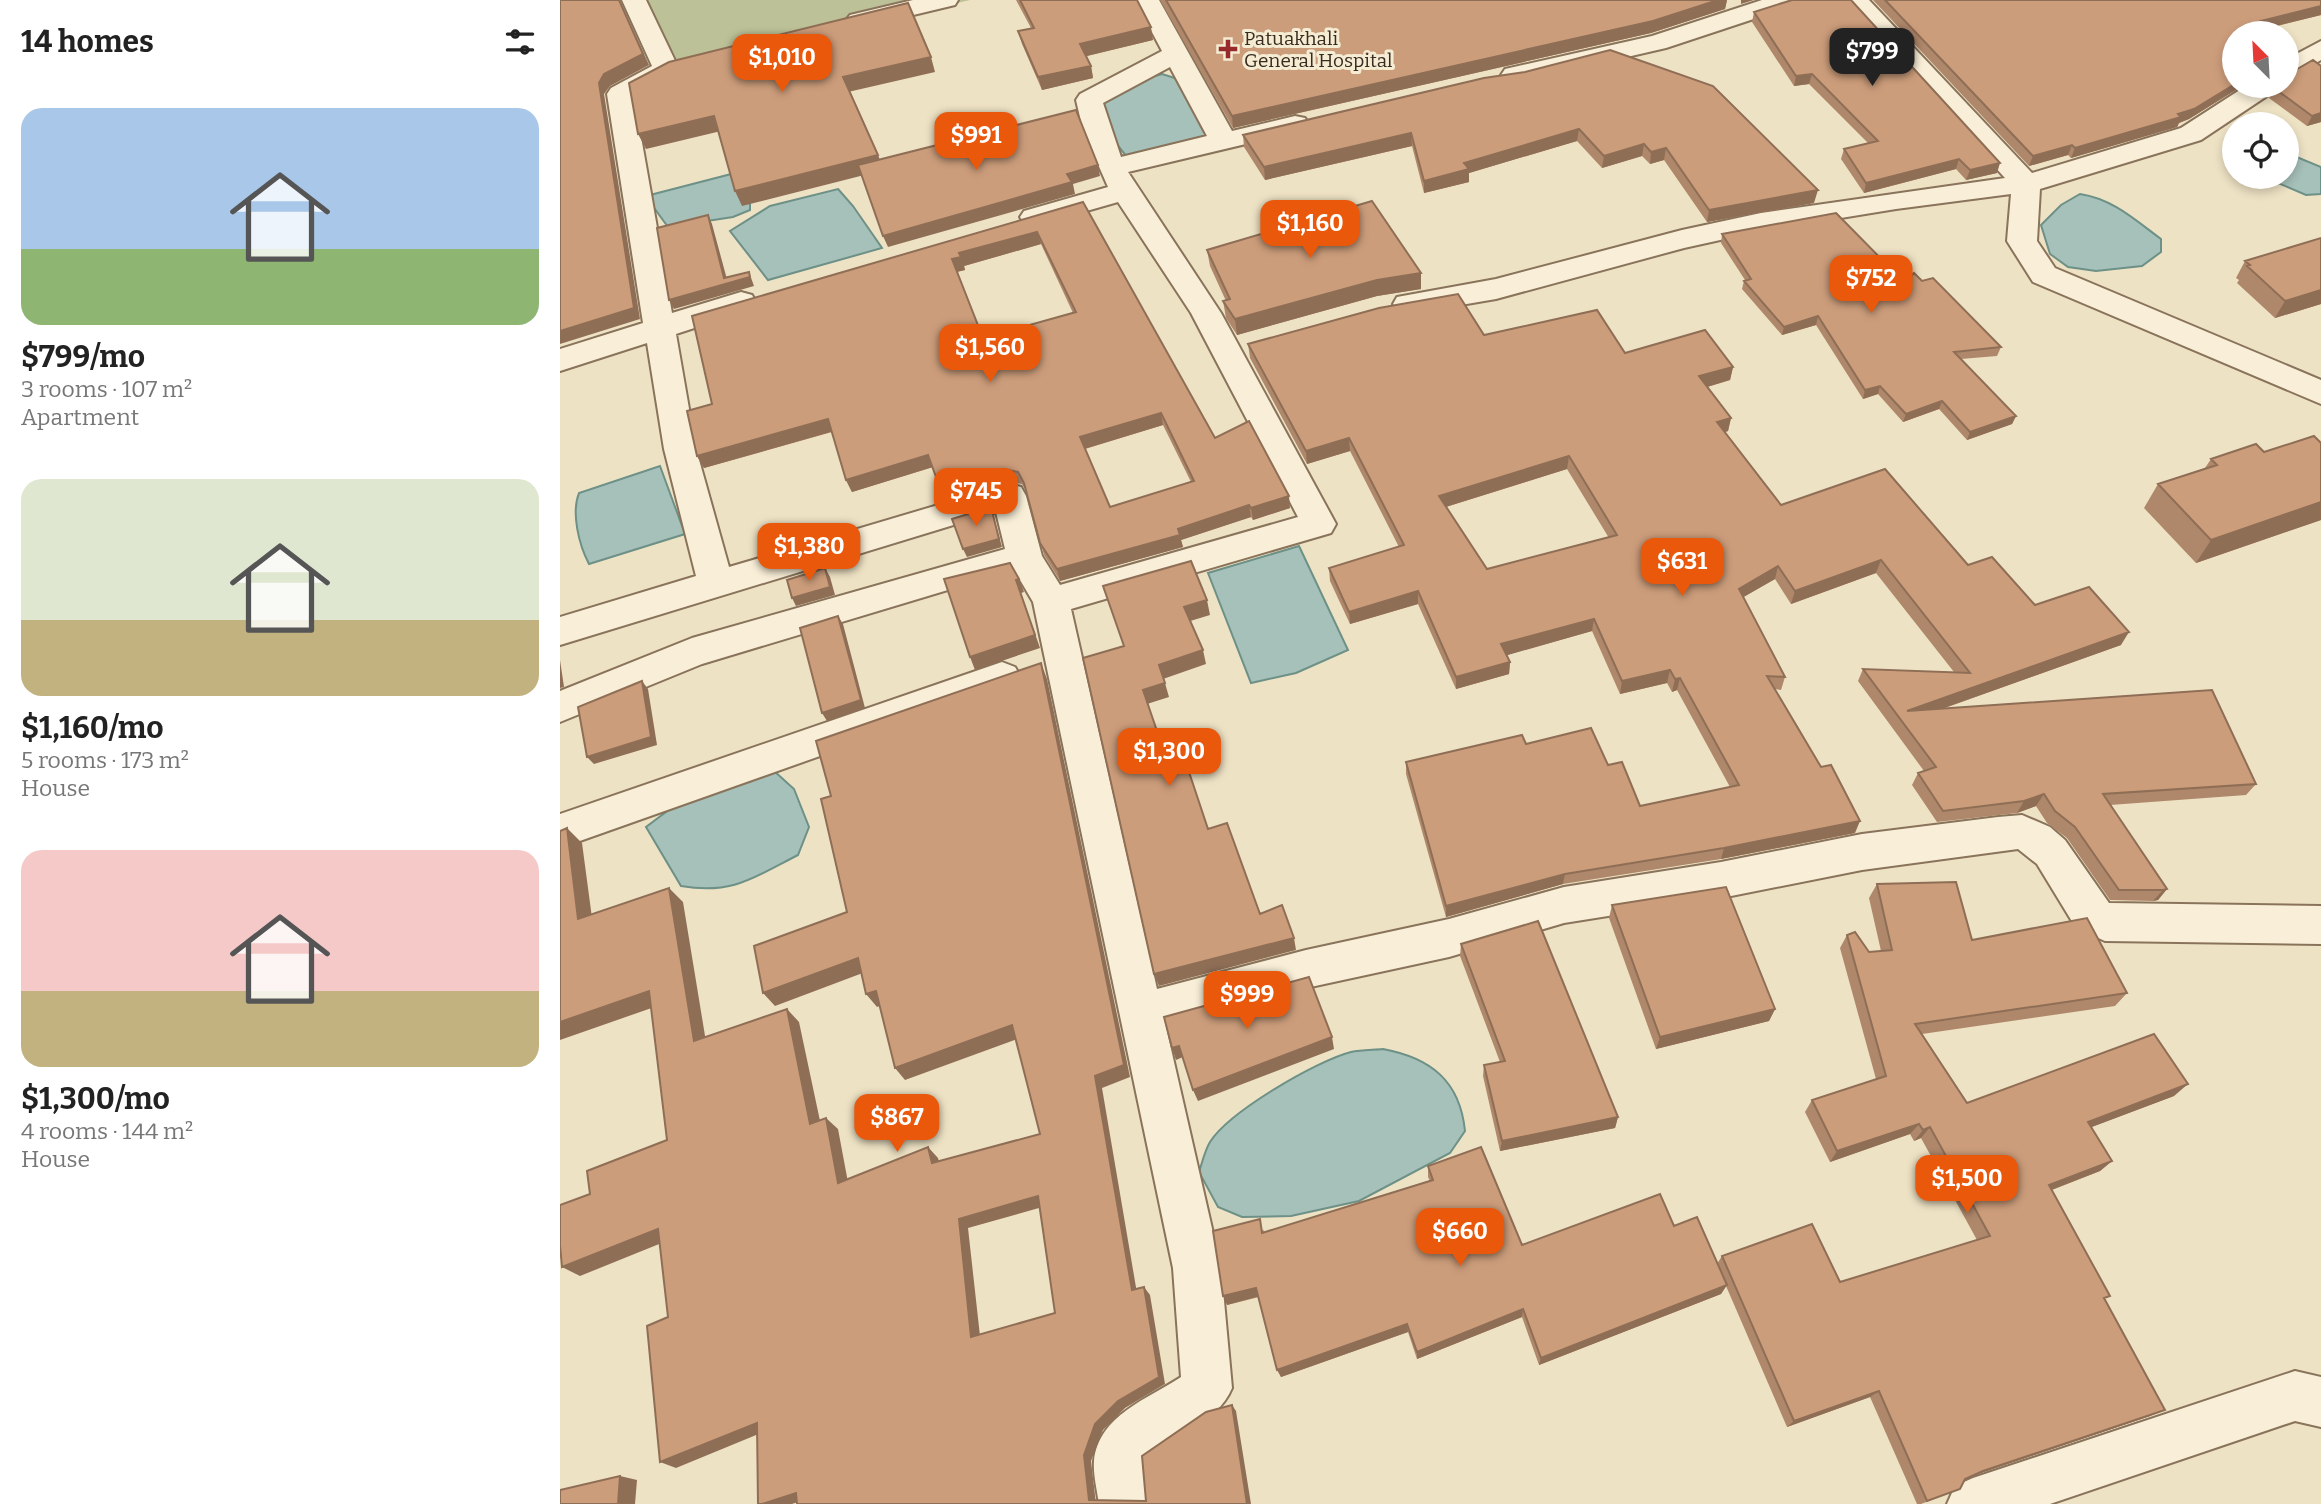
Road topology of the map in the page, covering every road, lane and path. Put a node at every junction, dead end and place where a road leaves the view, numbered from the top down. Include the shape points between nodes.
1 (634, 0) edge
2 (946, 0) edge
3 (1147, 0) edge
4 (1787, 0) edge
5 (1854, 0) edge
6 (831, 27) edge
7 (2321, 49) edge
8 (1177, 53) junction
9 (2300, 63) edge
10 (1483, 80) edge
11 (2246, 98) edge
12 (1325, 117) edge
13 (1224, 142) junction
14 (1119, 179) junction
15 (2026, 184) junction
16 (1005, 225) edge
17 (767, 295) edge
18 (1378, 309) edge
19 (661, 326) junction
20 (560, 360) edge
21 (2321, 393) edge
22 (1025, 558) junction
23 (716, 585) junction
24 (1051, 601) junction
25 (560, 631) edge
26 (1041, 664) edge
27 (560, 707) edge
28 (560, 831) edge
29 (2321, 925) edge
30 (1142, 1013) junction
31 (2321, 1402) edge
32 (1125, 1504) edge
33 (1973, 1504) edge

1 - 19 street via 679,66 620,94
2 - 6 street
3 - 8 street
4 - 10 street via 1657,43
5 - 15 street
7 - 9 street
8 - 13 street
8 - 14 street via 1089,100 1094,127
11 - 15 street via 2191,134
12 - 13 street
13 - 14 street
14 - 16 street
14 - 24 street via 1205,312 1239,347 1319,524
15 - 18 street via 1761,222 1496,289
15 - 21 street via 2022,241 2044,275
17 - 19 street
19 - 20 street
19 - 23 street via 680,449
22 - 23 street via 1009,496
22 - 24 street
22 - 27 street via 692,653
23 - 25 street
24 - 30 street
26 - 28 street
29 - 30 street via 2105,922 2091,915 2051,852 2022,832 1862,852 1564,905
30 - 32 street via 1197,1268 1207,1388 1128,1442 1121,1454
31 - 33 street via 2295,1396

